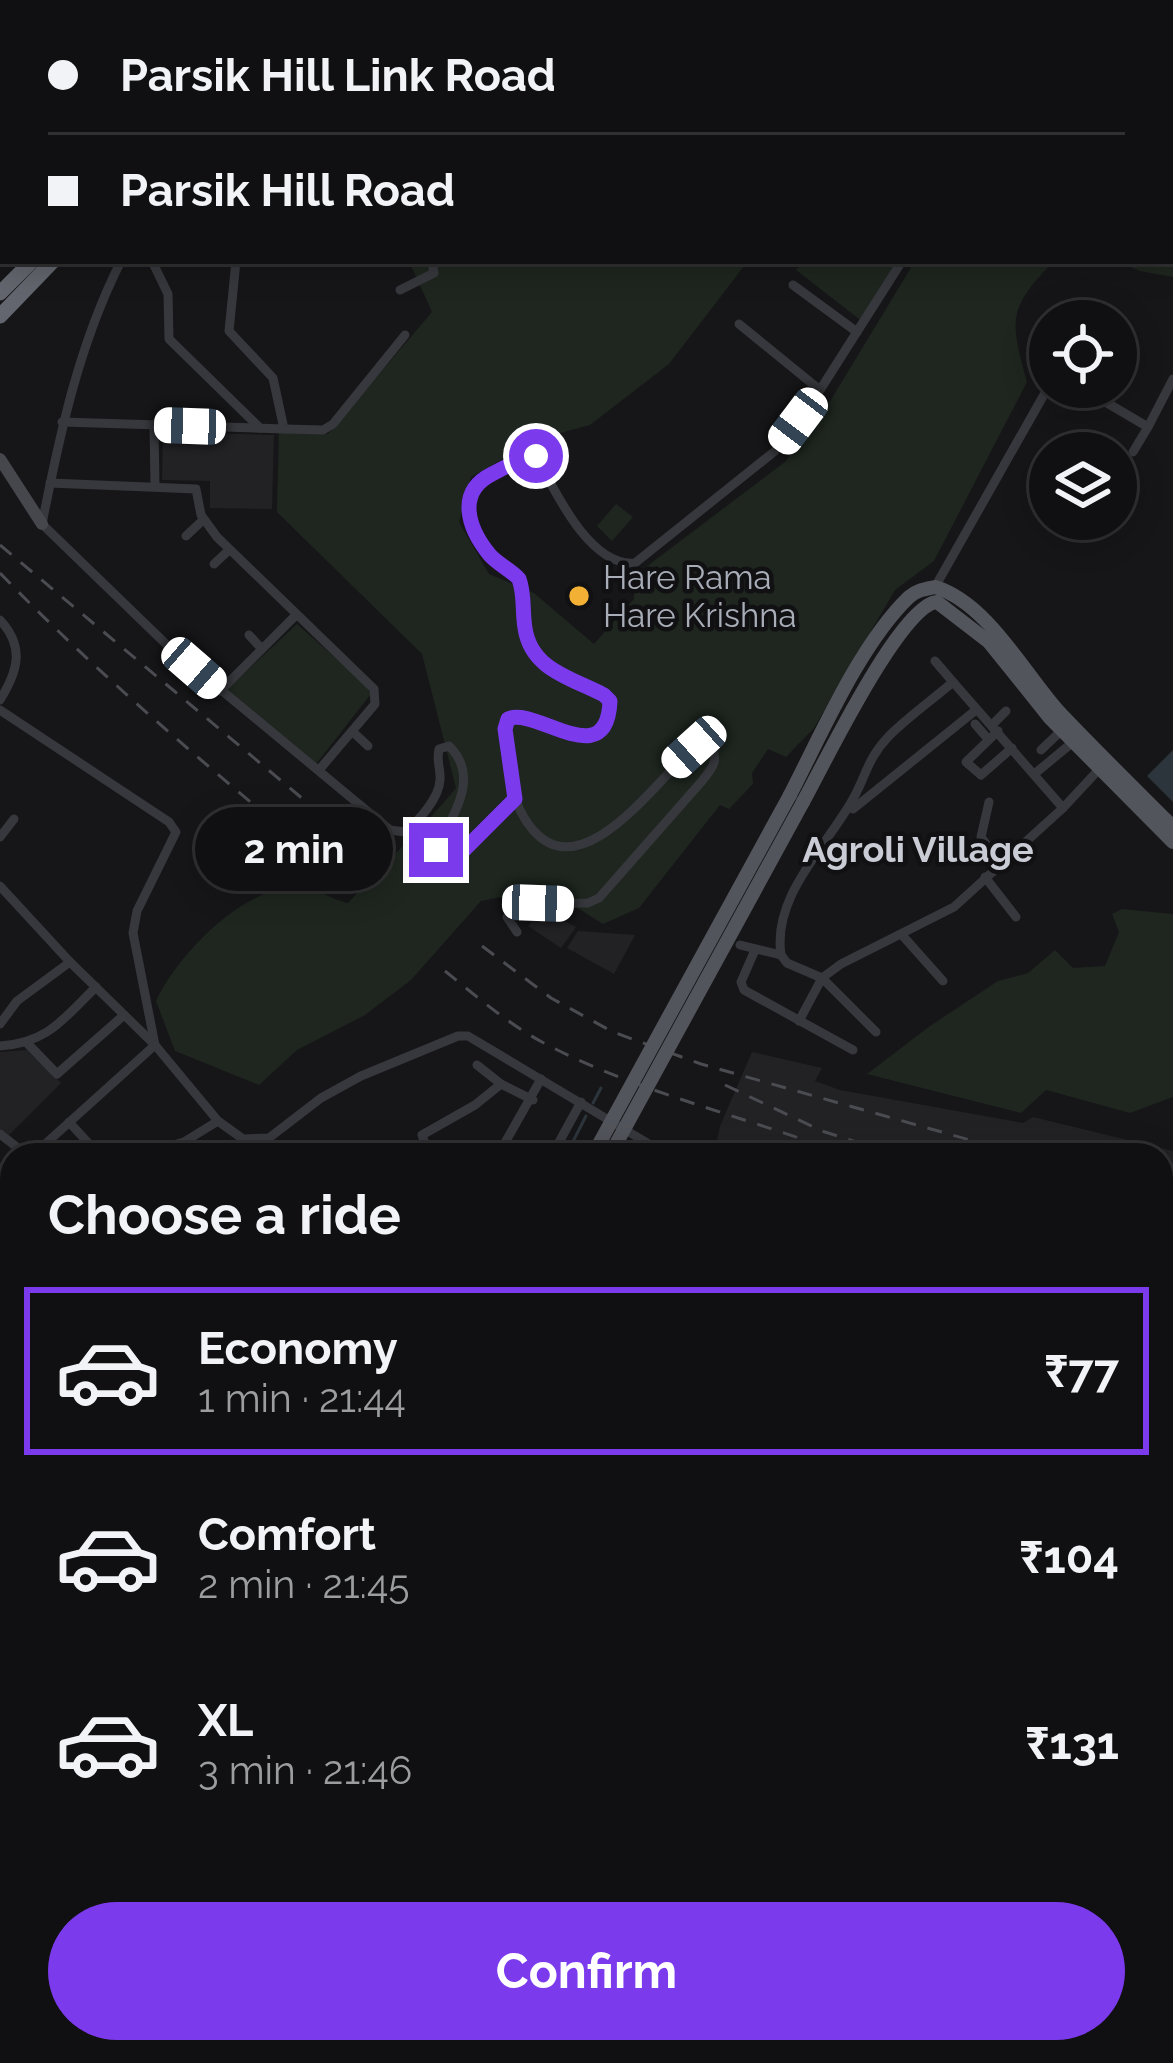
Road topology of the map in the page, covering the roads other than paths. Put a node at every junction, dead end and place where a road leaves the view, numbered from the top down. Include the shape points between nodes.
1 (119, 264) edge
2 (153, 264) edge
3 (236, 264) edge
4 (432, 264) edge
5 (899, 266) edge
6 (32, 269) edge
7 (793, 285) dead end
8 (400, 290) dead end
9 (0, 293) edge
10 (0, 316) edge
11 (739, 324) dead end
12 (856, 332) junction
13 (405, 334) dead end
14 (1173, 379) edge
15 (820, 390) junction
16 (1036, 408) edge
17 (1115, 408) edge
18 (62, 422) junction
19 (154, 425) junction
20 (260, 428) junction
21 (284, 428) junction
22 (1148, 428) junction
23 (1137, 446) edge
24 (0, 459) edge
25 (50, 483) junction
26 (155, 486) junction
27 (203, 520) junction
28 (43, 524) junction
29 (186, 536) dead end
30 (229, 550) junction
31 (214, 564) dead end
32 (935, 587) junction
33 (295, 616) junction
34 (0, 620) edge
35 (249, 635) dead end
36 (261, 648) junction
37 (935, 661) dead end
38 (952, 682) junction
39 (220, 691) junction
40 (0, 700) edge
41 (0, 710) edge
42 (976, 710) junction
43 (1006, 711) dead end
44 (975, 724) dead end
45 (353, 732) junction
46 (992, 733) junction
47 (1068, 736) junction
48 (368, 746) dead end
49 (1009, 751) junction
50 (1024, 762) junction
51 (1104, 765) junction
52 (319, 770) junction
53 (1038, 771) dead end
54 (515, 799) junction
55 (796, 799) junction
56 (989, 802) dead end
57 (1063, 808) junction
58 (14, 819) dead end
59 (1173, 827) edge
60 (831, 829) junction
61 (0, 837) edge
62 (1173, 842) edge
63 (999, 862) junction
64 (985, 877) junction
65 (0, 886) edge
66 (1016, 916) dead end
67 (518, 932) dead end
68 (902, 935) junction
69 (740, 946) dead end
70 (755, 950) junction
71 (781, 955) junction
72 (70, 962) junction
73 (822, 978) junction
74 (943, 981) dead end
75 (96, 987) junction
76 (124, 1015) junction
77 (799, 1021) junction
78 (0, 1024) edge
79 (876, 1032) dead end
80 (28, 1044) junction
81 (155, 1045) junction
82 (0, 1046) edge
83 (853, 1050) dead end
84 (476, 1065) dead end
85 (542, 1079) junction
86 (501, 1084) junction
87 (533, 1100) junction
88 (581, 1102) junction
89 (218, 1121) junction
90 (69, 1122) junction
91 (250, 1140) junction
92 (44, 1143) edge
93 (88, 1143) edge
94 (180, 1143) edge
95 (248, 1143) edge
96 (425, 1143) edge
97 (506, 1143) edge
98 (558, 1143) edge
99 (600, 1143) edge
100 (616, 1143) edge
101 (647, 1143) edge

1 - 18 street
2 - 20 street via 168,294 170,339
3 - 21 street via 230,331 273,378
4 - 8 street via 434,273
5 - 12 street
6 - 9 highway
6 - 10 highway
7 - 12 street
11 - 15 street
12 - 15 street
13 - 21 street via 326,430
14 - 22 street
15 - 54 street via 775,451 629,565 577,529 536,456 472,488 470,521 491,556 519,579 536,656 610,701 599,729 586,736 508,719
16 - 32 street
17 - 22 street
18 - 19 street
18 - 25 street
19 - 20 street
19 - 26 street
20 - 21 street
22 - 23 street
24 - 28 street
25 - 26 street
25 - 28 street
26 - 27 street via 196,489
27 - 29 street
27 - 30 street
28 - 39 street
30 - 31 street
30 - 33 street
32 - 51 main road via 999,634
32 - 55 main road via 908,598 844,691
33 - 36 street
33 - 45 street via 374,689 375,704
34 - 40 street via 18,644
35 - 36 street
36 - 39 street
37 - 38 street
38 - 42 street
38 - 60 street via 864,766 852,802
39 - 52 street
41 - 81 street via 176,832 133,933
42 - 46 street
42 - 60 street
43 - 46 street
44 - 46 street
45 - 48 street
45 - 52 street
46 - 49 street
46 - 49 street via 966,758 978,775
47 - 50 street
47 - 51 main road
47 - 53 street
47 - 55 main road via 989,642 937,602 920,608
49 - 50 street
50 - 57 street
51 - 57 street
51 - 59 main road
51 - 62 main road
52 - 54 street via 386,826 405,832 437,793 437,755 449,746 465,786 437,846 440,862 453,861
54 - 67 street via 536,834 568,850 621,819 694,747 703,742 716,755 608,890 588,903 519,904 507,917
55 - 99 main road, bridge
55 - 100 main road, bridge
56 - 63 street via 981,837
57 - 63 street
58 - 61 street
60 - 71 street via 783,920
63 - 64 street
64 - 66 street
64 - 68 street via 954,907
65 - 72 street
68 - 73 street
68 - 74 street
69 - 70 street
70 - 71 street
70 - 77 street via 741,986
71 - 73 street
72 - 75 street
72 - 78 street
73 - 77 street
73 - 79 street
75 - 76 street
75 - 80 street
76 - 80 street via 57,1073
76 - 81 street
77 - 83 street
80 - 82 street
81 - 89 street
81 - 90 street
84 - 86 street
85 - 87 street
85 - 88 street
85 - 91 street via 458,1036 361,1076 269,1138
86 - 87 street
86 - 96 street via 422,1135
87 - 97 street
88 - 98 street
88 - 101 street
89 - 91 street
89 - 94 street
90 - 92 street
90 - 93 street
91 - 95 street

